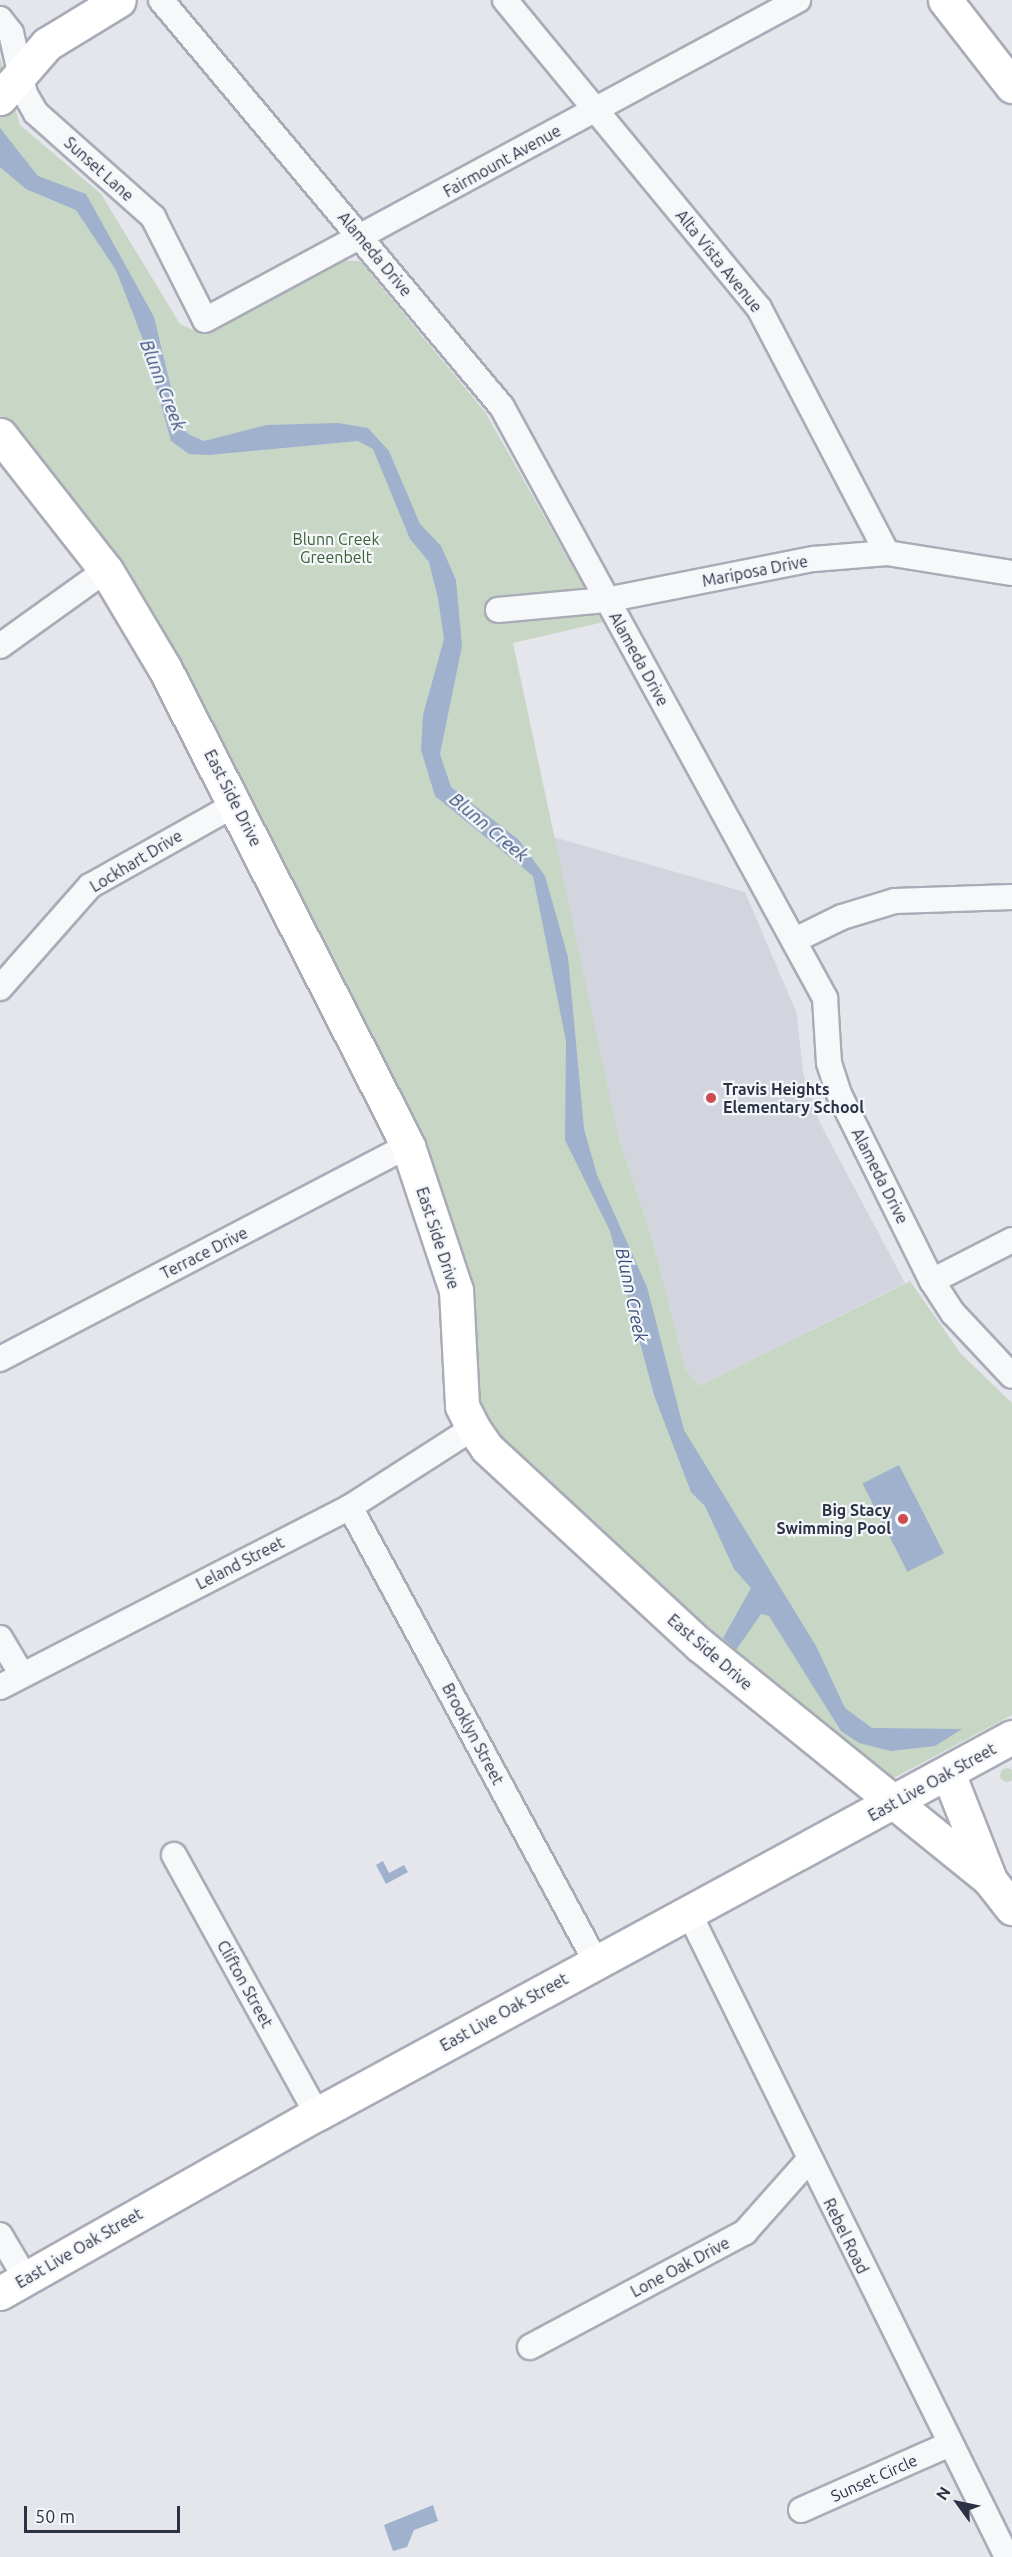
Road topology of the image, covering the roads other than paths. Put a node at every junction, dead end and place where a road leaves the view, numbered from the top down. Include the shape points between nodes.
1 (119, 0) edge
2 (161, 0) edge
3 (505, 0) edge
4 (798, 0) edge
5 (945, 0) edge
6 (0, 19) edge
7 (11, 83) edge
8 (1012, 86) edge
9 (594, 109) junction
10 (363, 238) junction
11 (205, 320) joint
12 (0, 435) edge
13 (887, 553) junction
14 (106, 570) junction
15 (1012, 573) edge
16 (606, 600) junction
17 (498, 610) dead end
18 (0, 646) edge
19 (236, 804) junction
20 (1012, 897) edge
21 (795, 940) junction
22 (0, 988) edge
23 (408, 1146) junction
24 (1012, 1240) edge
25 (932, 1281) junction
26 (0, 1359) edge
27 (1012, 1376) edge
28 (473, 1428) junction
29 (350, 1507) junction
30 (0, 1638) edge
31 (22, 1675) junction
32 (0, 1687) edge
33 (1012, 1737) edge
34 (948, 1773) junction
35 (892, 1805) junction
36 (174, 1855) dead end
37 (989, 1879) junction
38 (1012, 1908) edge
39 (689, 1913) junction
40 (596, 1962) junction
41 (317, 2114) junction
42 (809, 2160) junction
43 (0, 2235) edge
44 (13, 2286) edge
45 (530, 2347) dead end
46 (948, 2445) junction
47 (801, 2511) dead end
48 (1007, 2557) edge

1 - 7 street via 47,44
2 - 10 street, Alameda Drive
3 - 9 street, Alta Vista Avenue
4 - 9 street, Fairmount Avenue
5 - 8 street
6 - 7 street, Sunset Lane
7 - 11 street, Sunset Lane via 26,94 36,113 153,218
9 - 10 street, Fairmount Avenue
9 - 13 street, Alta Vista Avenue via 759,308
10 - 11 street, Fairmount Avenue
10 - 16 street, Alameda Drive via 502,407
12 - 14 street, East Side Drive
13 - 15 street, Mariposa Drive
13 - 16 street, Mariposa Drive via 814,559
14 - 18 street
14 - 19 street, East Side Drive
16 - 17 street, Mariposa Drive
16 - 21 street, Alameda Drive
19 - 22 street, Lockhart Drive via 90,886
19 - 23 street, East Side Drive
20 - 21 street via 894,901 842,917
21 - 25 street, Alameda Drive via 825,998 829,1063 838,1094
23 - 26 street, Terrace Drive
23 - 28 street, East Side Drive via 456,1290 462,1406
24 - 25 street
25 - 27 street, Alameda Drive via 953,1313
28 - 29 street, Leland Street
28 - 35 street, East Side Drive via 487,1448 700,1645
29 - 31 street, Leland Street
29 - 40 street, Brooklyn Street
30 - 31 street
31 - 32 street, Leland Street
33 - 34 street, East Live Oak Street
34 - 35 street, East Live Oak Street
34 - 37 street
35 - 37 street, East Side Drive
35 - 39 street, East Live Oak Street
36 - 41 street, Clifton Street
37 - 38 street, East Side Drive
39 - 40 street, East Live Oak Street
39 - 42 street, Rebel Road
40 - 41 street, East Live Oak Street
41 - 44 street, East Live Oak Street
42 - 45 street, Lone Oak Drive via 745,2232
42 - 46 street, Rebel Road
43 - 44 street
46 - 47 street, Sunset Circle
46 - 48 street, Rebel Road

